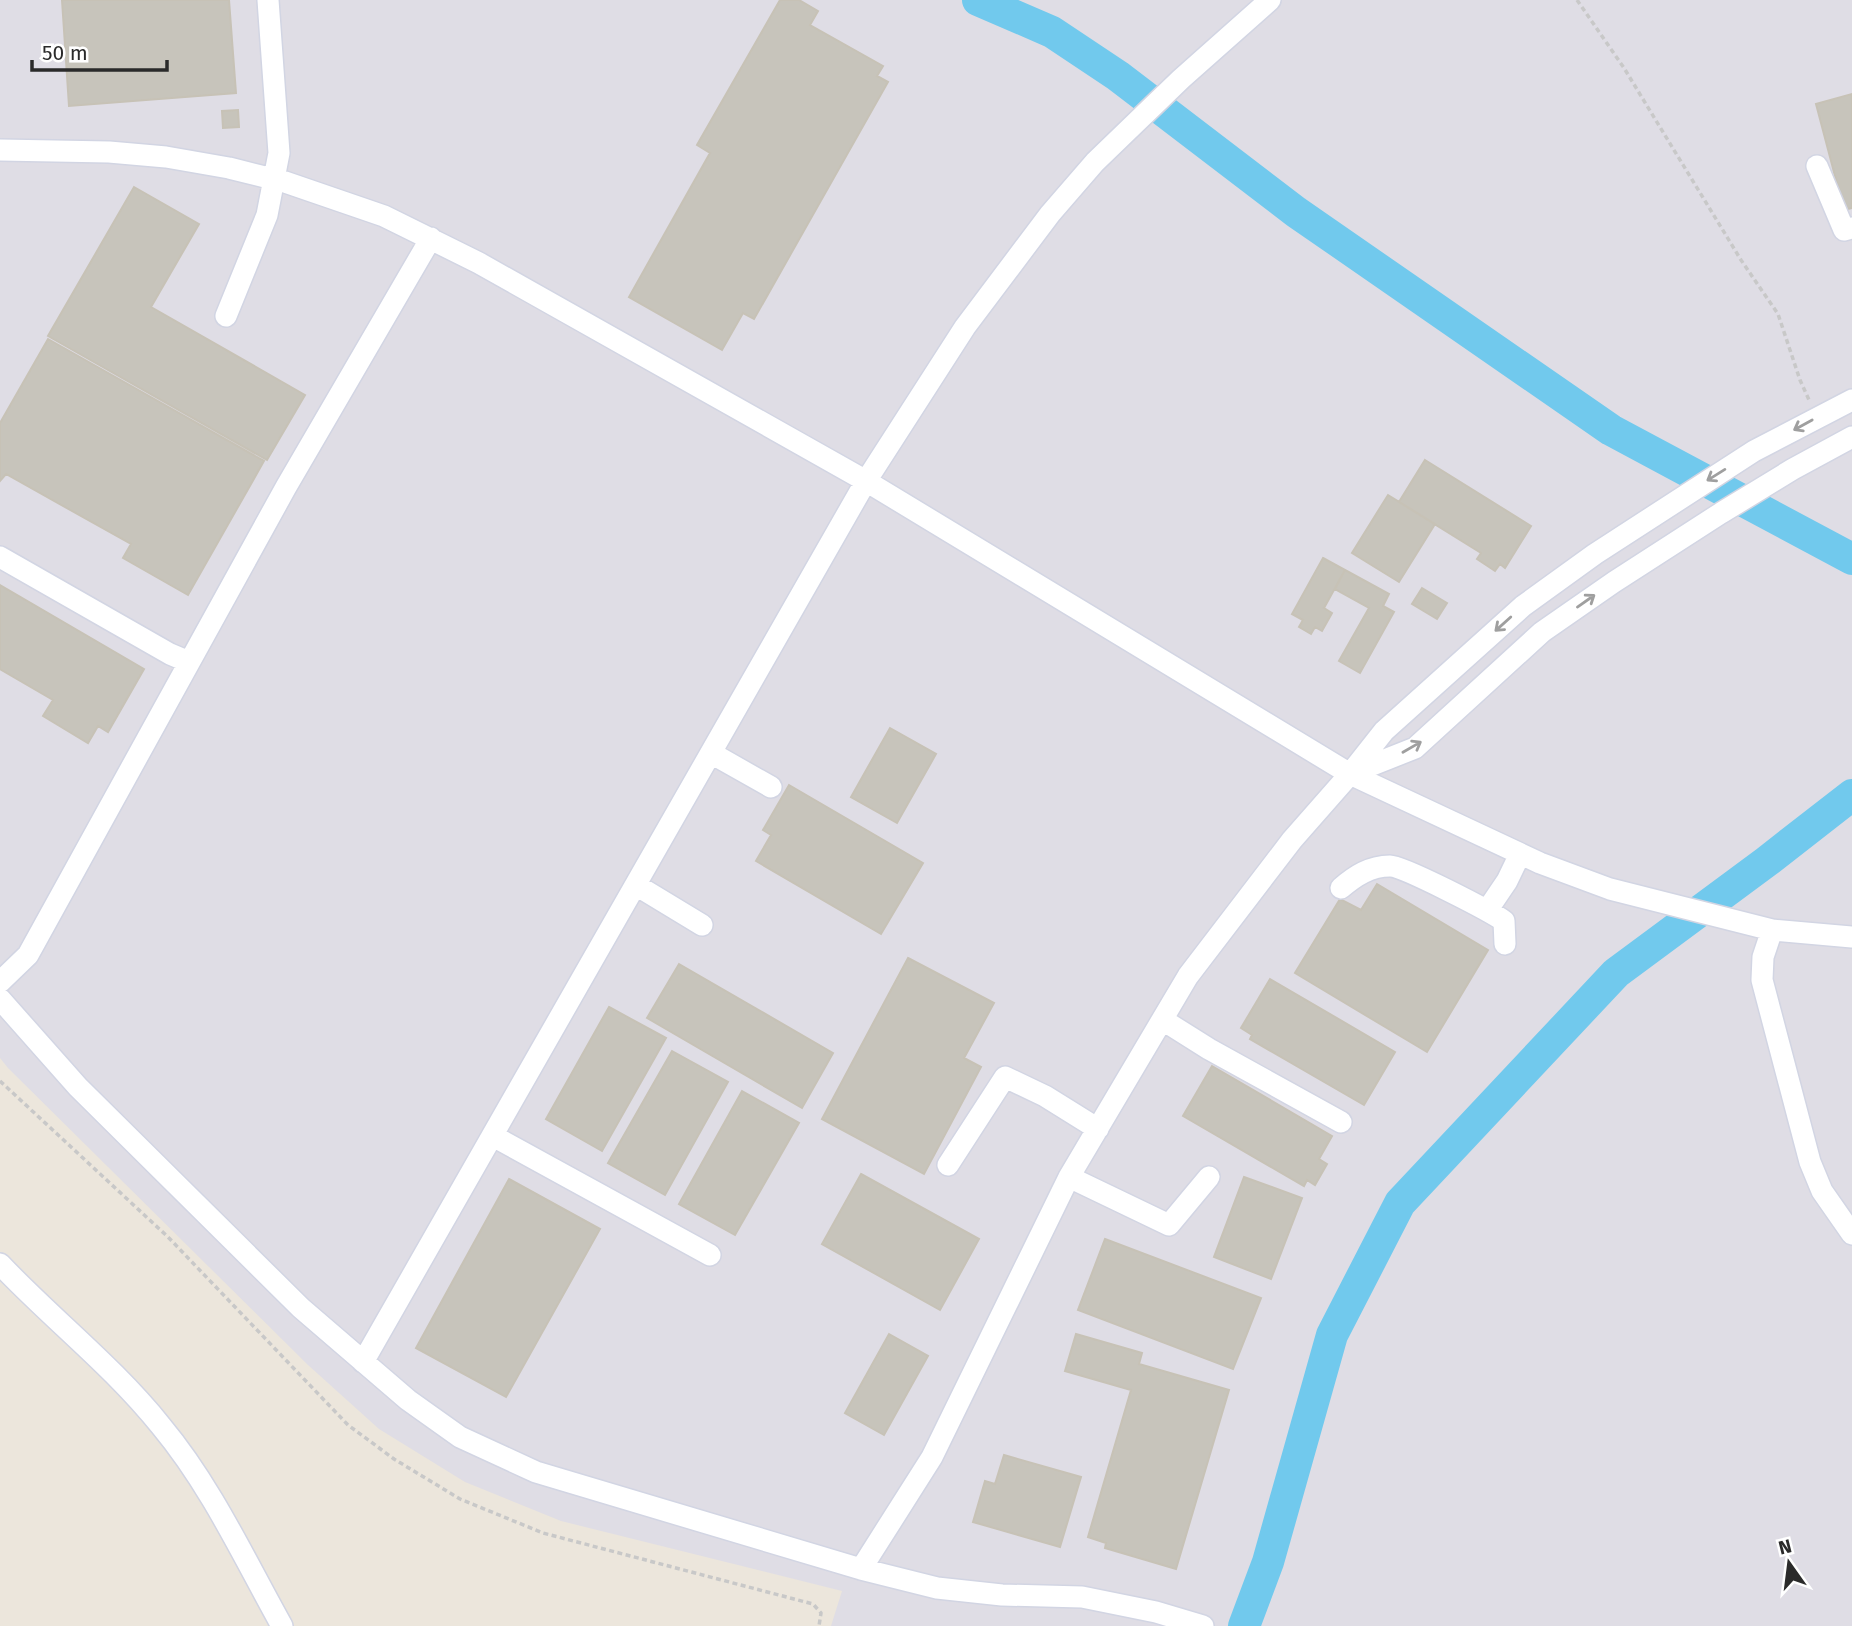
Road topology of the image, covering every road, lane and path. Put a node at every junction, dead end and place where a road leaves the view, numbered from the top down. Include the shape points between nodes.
1 (268, 0) edge
2 (1270, 0) edge
3 (1577, 0) edge
4 (0, 150) edge
5 (1817, 166) dead end
6 (275, 179) junction
7 (1852, 228) edge
8 (430, 238) junction
9 (226, 316) dead end
10 (1809, 400) dead end
11 (1852, 400) edge
12 (1852, 437) edge
13 (866, 481) junction
14 (0, 557) edge
15 (189, 662) junction
16 (711, 753) junction
17 (1350, 774) junction
18 (771, 787) dead end
19 (1520, 854) junction
20 (636, 885) junction
21 (1341, 888) dead end
22 (1488, 909) junction
23 (702, 926) dead end
24 (1772, 930) junction
25 (1852, 937) edge
26 (1505, 943) dead end
27 (0, 982) edge
28 (0, 999) edge
29 (1163, 1020) junction
30 (1341, 1122) dead end
31 (1098, 1129) junction
32 (493, 1136) junction
33 (948, 1165) dead end
34 (1069, 1177) junction
35 (1209, 1177) dead end
36 (1852, 1234) edge
37 (710, 1255) dead end
38 (0, 1264) edge
39 (363, 1362) junction
40 (861, 1569) junction
41 (1155, 1619) edge
42 (282, 1626) edge
43 (1203, 1626) edge

1 - 6 street via 279,153
2 - 13 street via 1141,116 1077,183 965,327
3 - 10 path via 1778,314
4 - 6 street via 166,157
5 - 7 street via 1844,230
6 - 8 street via 384,216
6 - 9 street via 267,215
8 - 13 street
8 - 15 street
11 -> 17 street via 1754,451 1523,606 1384,731
17 -> 12 street via 1415,748 1542,632 1721,513
13 - 16 street
13 - 17 street
14 - 15 street
15 - 27 street via 27,955
16 - 18 street
16 - 20 street
17 - 19 street
17 - 29 street via 1292,840 1188,976
19 - 22 street
19 - 24 street via 1610,889
20 - 23 street
20 - 32 street
21 - 22 street via 1359,873 1392,865
22 - 26 street via 1504,921
24 - 25 street
24 - 36 street via 1763,957 1762,980 1801,1130 1822,1191
28 - 39 street via 88,1097 301,1308
29 - 30 street
29 - 31 street
31 - 33 street via 1005,1077
31 - 34 street
32 - 37 street
32 - 39 street
34 - 35 street via 1169,1225
34 - 40 street via 933,1457
38 - 42 street via 121,1379 162,1426 191,1464
39 - 40 street via 460,1437 536,1472
40 - 41 street via 937,1588 1082,1597
41 - 43 street

